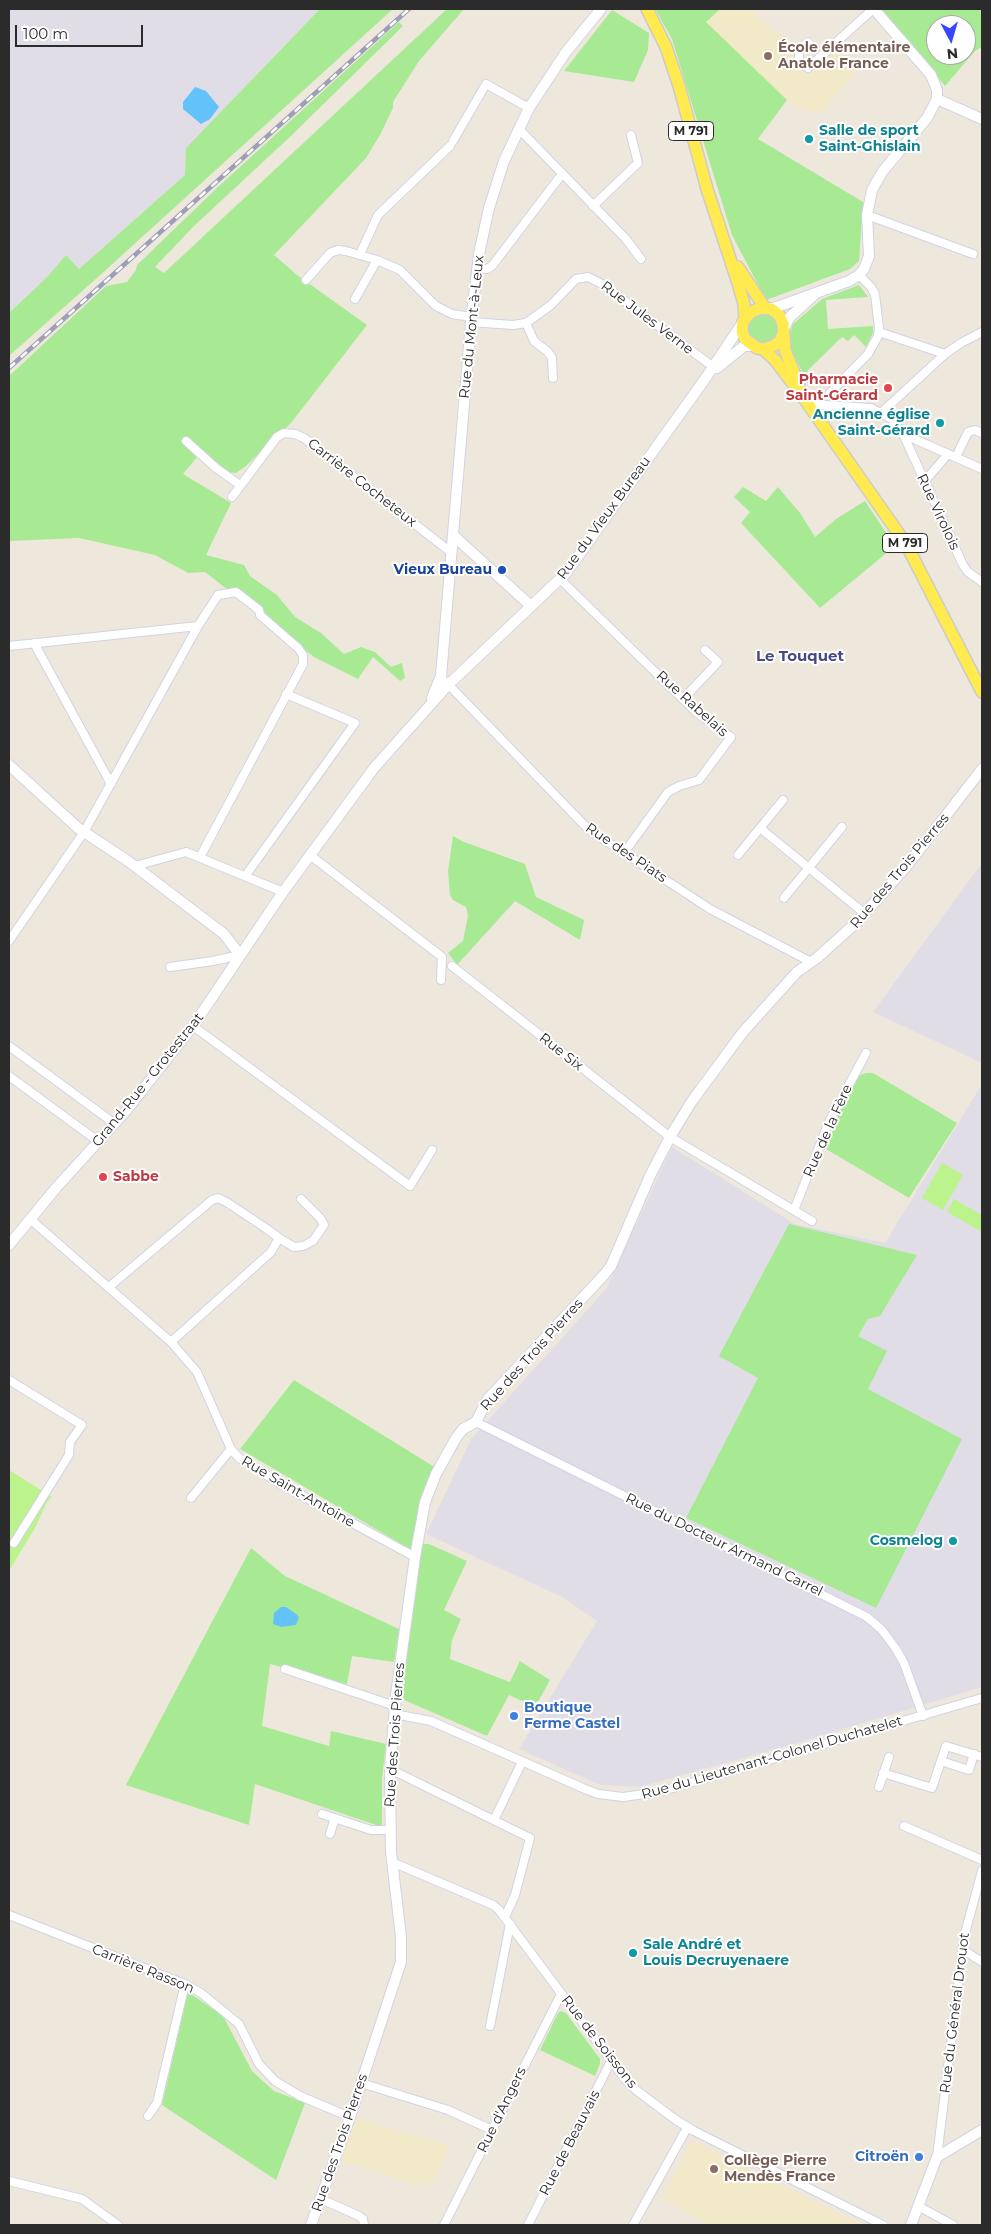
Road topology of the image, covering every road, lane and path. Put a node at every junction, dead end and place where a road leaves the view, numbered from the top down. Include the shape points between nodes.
1 (601, 9) edge
2 (647, 9) edge
3 (873, 9) edge
4 (808, 42) dead end
5 (937, 99) junction
6 (530, 108) junction
7 (982, 119) edge
8 (519, 129) junction
9 (631, 135) dead end
10 (562, 174) junction
11 (593, 206) junction
12 (867, 215) junction
13 (360, 254) junction
14 (973, 254) dead end
15 (730, 255) junction
16 (641, 259) dead end
17 (377, 260) junction
18 (478, 268) junction
19 (859, 275) junction
20 (306, 280) dead end
21 (821, 291) junction
22 (354, 299) dead end
23 (767, 308) junction
24 (471, 320) junction
25 (744, 321) junction
26 (526, 322) junction
27 (784, 331) junction
28 (879, 332) junction
29 (982, 332) edge
30 (758, 348) junction
31 (945, 354) junction
32 (714, 368) junction
33 (553, 378) dead end
34 (830, 393) dead end
35 (808, 404) junction
36 (882, 412) junction
37 (982, 432) edge
38 (903, 434) junction
39 (186, 442) dead end
40 (952, 456) junction
41 (982, 469) edge
42 (924, 482) junction
43 (240, 485) junction
44 (232, 497) dead end
45 (454, 536) junction
46 (452, 553) junction
47 (560, 579) junction
48 (982, 582) edge
49 (531, 606) junction
50 (198, 626) junction
51 (34, 643) junction
52 (9, 646) edge
53 (705, 650) dead end
54 (441, 676) junction
55 (448, 686) junction
56 (982, 692) edge
57 (286, 694) junction
58 (683, 699) junction
59 (426, 709) junction
60 (9, 765) edge
61 (982, 768) edge
62 (111, 784) junction
63 (783, 800) dead end
64 (760, 828) junction
65 (842, 828) dead end
66 (84, 832) junction
67 (624, 852) junction
68 (738, 854) dead end
69 (310, 855) junction
70 (200, 857) junction
71 (135, 866) junction
72 (809, 868) junction
73 (246, 875) junction
74 (283, 892) junction
75 (784, 898) dead end
76 (864, 913) junction
77 (9, 941) edge
78 (240, 955) junction
79 (811, 962) junction
80 (452, 966) dead end
81 (170, 967) dead end
82 (441, 980) dead end
83 (193, 1026) junction
84 (9, 1046) edge
85 (866, 1053) dead end
86 (9, 1076) edge
87 (115, 1124) junction
88 (670, 1138) junction
89 (99, 1142) junction
90 (432, 1150) dead end
91 (301, 1198) dead end
92 (794, 1210) junction
93 (30, 1219) junction
94 (812, 1221) dead end
95 (278, 1238) junction
96 (9, 1245) edge
97 (109, 1286) junction
98 (171, 1342) junction
99 (9, 1380) edge
100 (476, 1422) junction
101 (231, 1449) junction
102 (191, 1498) dead end
103 (14, 1543) dead end
104 (415, 1557) junction
105 (285, 1669) dead end
106 (982, 1698) edge
107 (394, 1710) junction
108 (923, 1716) junction
109 (974, 1754) junction
110 (889, 1757) dead end
111 (982, 1757) edge
112 (941, 1761) junction
113 (522, 1762) junction
114 (390, 1769) junction
115 (883, 1773) junction
116 (879, 1786) dead end
117 (322, 1814) dead end
118 (335, 1818) junction
119 (494, 1820) junction
120 (904, 1826) dead end
121 (390, 1830) junction
122 (330, 1834) dead end
123 (982, 1860) edge
124 (392, 1862) junction
125 (982, 1871) edge
126 (9, 1915) edge
127 (507, 1920) junction
128 (962, 1949) junction
129 (982, 1962) edge
130 (185, 1984) junction
131 (561, 1994) junction
132 (490, 2026) dead end
133 (611, 2060) junction
134 (361, 2083) junction
135 (148, 2116) dead end
136 (350, 2117) junction
137 (687, 2128) junction
138 (492, 2130) junction
139 (982, 2130) edge
140 (937, 2156) junction
141 (9, 2181) edge
142 (321, 2199) junction
143 (918, 2206) junction
144 (118, 2225) edge
145 (311, 2225) edge
146 (364, 2225) edge
147 (444, 2225) edge
148 (528, 2225) edge
149 (633, 2225) edge
150 (883, 2225) edge
151 (911, 2225) edge
152 (953, 2225) edge

1 - 6 street, Rue du Mont-à-Leux via 566,52
2 - 15 main road, M 791 via 674,70 712,205
3 - 4 street via 808,68 799,59 799,50
3 - 5 street via 931,75 938,90
5 - 7 street
5 - 12 street via 927,118 876,182
6 - 8 street, Rue du Mont-à-Leux
6 - 13 street via 486,84 451,143 378,215
8 - 10 street
8 - 18 street, Rue du Mont-à-Leux via 492,195
9 - 11 street via 638,163
10 - 11 street
10 - 18 street via 492,266
11 - 16 street via 631,244
12 - 14 street
12 - 19 street via 869,256
13 - 17 street, Rue Jules Verne
13 - 20 street, Rue Jules Verne via 334,251 324,257
15 - 23 main road, M 791 via 757,299
15 - 25 main road, M 791 via 742,298
17 - 22 street
17 - 24 street, Rue Jules Verne via 400,270 436,306
18 - 24 street, Rue du Mont-à-Leux
19 - 21 street
19 - 28 street via 875,294
21 - 23 street
21 - 27 street via 796,310 786,322
23 - 25 main road via 752,311
23 - 27 main road via 779,315
24 - 26 street, Rue Jules Verne via 513,325
24 - 45 street, Rue du Mont-à-Leux
25 - 30 main road via 744,336
25 - 32 street, Rue du Vieux Bureau
26 - 32 street, Rue Jules Verne via 551,305 576,280 588,277 602,284
26 - 33 street via 534,341 552,358
27 - 30 main road via 777,344
27 - 35 main road, M 791 via 786,354
28 - 31 street
28 - 34 street via 872,350
29 - 31 street
30 - 32 street, Rue du Vieux Bureau via 746,346
30 - 35 main road, M 791 via 775,360
31 - 36 street
32 - 47 street, Rue du Vieux Bureau
35 - 36 street via 864,407
35 - 56 main road, M 791 via 906,544
36 - 38 street
37 - 40 street via 968,432
38 - 40 street
38 - 42 street, Rue Virolois
39 - 43 street
40 - 41 street
40 - 42 street
42 - 48 street, Rue Virolois via 963,565
43 - 44 street, Carrière Cocheteux
43 - 46 street, Carrière Cocheteux via 277,436 295,434
45 - 46 street, Rue du Mont-à-Leux
45 - 49 street
46 - 54 street, Rue du Mont-à-Leux
47 - 49 street, Rue du Vieux Bureau
47 - 58 street, Rue Rabelais
49 - 55 street, Rue du Vieux Bureau
50 - 51 street
50 - 57 street via 218,595 236,592 303,655 303,664
50 - 62 street
51 - 52 street
51 - 62 street
53 - 58 street via 718,662
54 - 55 street
54 - 59 street, Rue du Mont-à-Leux
55 - 59 street, Rue du Vieux Bureau
55 - 67 street, Rue des Piats via 580,822
57 - 70 street
57 - 73 street via 355,723
58 - 67 street, Rue Rabelais via 731,737 699,780 668,792
59 - 69 street, Grand-Rue - Grotestraat via 371,772
60 - 66 street
61 - 76 street, Rue des Trois Pierres via 906,868
62 - 66 street
63 - 64 street
64 - 68 street
64 - 72 street
65 - 72 street
66 - 71 street
66 - 77 street
67 - 79 street, Rue des Piats via 710,908
69 - 74 street, Grand-Rue - Grotestraat
69 - 82 street via 442,957
70 - 71 street via 186,852
70 - 73 street
71 - 78 street via 224,934
72 - 75 street
72 - 76 street
73 - 74 street
74 - 78 street, Grand-Rue - Grotestraat
76 - 79 street, Rue des Trois Pierres via 850,930
78 - 81 street
78 - 83 street, Grand-Rue - Grotestraat
79 - 88 street, Rue des Trois Pierres via 793,975 743,1032
80 - 88 street, Rue Six
83 - 87 street, Grand-Rue - Grotestraat
83 - 90 street via 410,1186
84 - 87 street
85 - 92 street, Rue de la Fère via 829,1122
86 - 89 street
87 - 89 street, Grand-Rue - Grotestraat
88 - 92 street
88 - 100 street, Rue des Trois Pierres via 608,1271 487,1400
89 - 93 street, Grand-Rue - Grotestraat
91 - 95 street via 324,1225 313,1241 303,1246 294,1248
92 - 94 street
93 - 96 street, Grand-Rue - Grotestraat
93 - 97 street, Rue Saint-Antoine
95 - 97 street via 218,1198
95 - 98 street via 271,1252
97 - 98 street, Rue Saint-Antoine
98 - 101 street, Rue Saint-Antoine via 197,1372
99 - 103 street via 82,1425 70,1442 69,1454
100 - 104 street, Rue des Trois Pierres via 456,1438 436,1474 425,1502
100 - 108 street, Rue du Docteur Armand Carrel via 867,1617 896,1649
101 - 102 street
101 - 104 street, Rue Saint-Antoine via 239,1458 279,1483
104 - 107 street, Rue des Trois Pierres
105 - 107 street, Rue du Lieutenant-Colonel Duchatelet
106 - 108 street, Rue du Lieutenant-Colonel Duchatelet
107 - 113 street, Rue du Lieutenant-Colonel Duchatelet via 431,1721
107 - 114 street, Rue des Trois Pierres
108 - 113 street, Rue du Lieutenant-Colonel Duchatelet via 658,1792 634,1796 598,1794
109 - 111 street
109 - 112 street via 946,1746
109 - 112 street via 969,1770
110 - 115 street
112 - 115 street via 932,1788
113 - 119 street
114 - 119 street
114 - 121 street, Rue des Trois Pierres
115 - 116 street
117 - 118 street
118 - 121 street via 371,1830
118 - 122 street
119 - 127 street via 530,1838
120 - 123 street
121 - 124 street, Rue des Trois Pierres
124 - 127 street, Rue de Soissons via 493,1905
124 - 134 street, Rue des Trois Pierres via 401,1962
125 - 128 street, Rue du Général Drouot
126 - 130 street, Carrière Rasson
127 - 131 street, Rue de Soissons
127 - 132 street
128 - 129 street
128 - 140 street, Rue du Général Drouot
130 - 135 street via 157,2103
130 - 136 street, Carrière Rasson via 240,2024 259,2064 275,2082
131 - 133 street, Rue de Soissons
131 - 138 street, Rue d'Angers
133 - 137 street, Rue de Soissons via 632,2087
133 - 148 street, Rue de Beauvais
134 - 136 street, Rue des Trois Pierres
134 - 138 street via 455,2112
136 - 142 street, Rue des Trois Pierres
137 - 149 street
137 - 150 street, Rue de Soissons
138 - 147 street, Rue d'Angers
139 - 140 street
140 - 143 street
141 - 144 street via 82,2198
142 - 145 street, Rue des Trois Pierres
142 - 146 street via 360,2216
143 - 151 street
143 - 152 street

